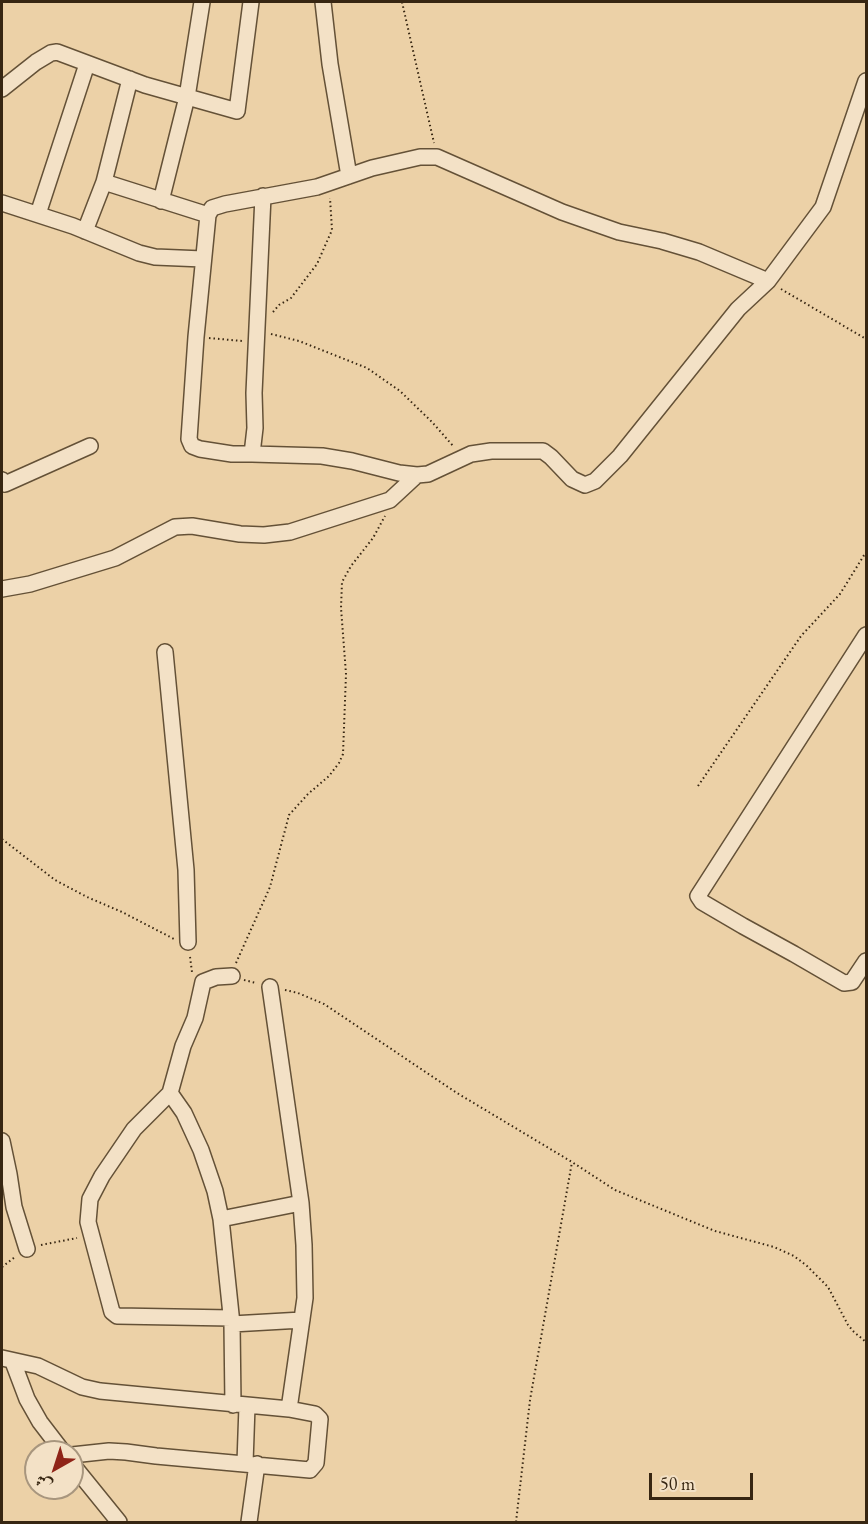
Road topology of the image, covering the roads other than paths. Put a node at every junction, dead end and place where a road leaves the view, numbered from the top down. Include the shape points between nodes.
1 (202, 2) edge
2 (251, 2) edge
3 (323, 2) edge
4 (87, 64) junction
5 (130, 79) junction
6 (867, 81) edge
7 (2, 89) edge
8 (187, 97) junction
9 (349, 176) junction
10 (104, 182) junction
11 (263, 196) junction
12 (161, 201) junction
13 (2, 203) edge
14 (38, 214) junction
15 (208, 215) junction
16 (85, 231) junction
17 (203, 259) junction
18 (768, 281) junction
19 (90, 446) dead end
20 (252, 454) junction
21 (417, 476) junction
22 (2, 480) edge
23 (2, 589) edge
24 (867, 635) edge
25 (165, 652) dead end
26 (188, 942) road end
27 (867, 961) edge
28 (232, 976) road end
29 (270, 987) road end
30 (170, 1093) junction
31 (2, 1141) edge
32 (301, 1203) junction
33 (221, 1219) junction
34 (27, 1249) road end
35 (302, 1320) junction
36 (231, 1321) junction
37 (7, 1360) edge
38 (240, 1405) junction
39 (289, 1409) junction
40 (54, 1440) edge
41 (84, 1454) edge
42 (251, 1464) junction
43 (84, 1478) edge
44 (120, 1522) edge
45 (249, 1522) edge

1 - 8 street
2 - 8 street via 239,110
3 - 9 street
4 - 5 street
4 - 7 street via 51,52
4 - 14 street
5 - 8 street
5 - 10 street
6 - 18 street via 824,207
8 - 12 street
9 - 11 street
9 - 18 street via 420,157 437,157 562,212 619,232 699,252
10 - 12 street
10 - 16 street
11 - 15 street via 212,208
11 - 20 street via 264,333 254,393
12 - 15 street
13 - 14 street
14 - 16 street
15 - 17 street
16 - 17 street via 139,254
17 - 20 street via 190,444 200,449
18 - 21 street via 738,309 620,456 595,481 580,484 543,452 471,454
19 - 22 street via 5,484
20 - 21 street via 322,456
21 - 23 street via 390,500 290,532 240,534 175,527 115,558
24 - 27 street via 698,896 702,902 844,984 852,982
25 - 26 street via 186,870
28 - 30 street via 203,982
29 - 32 street
30 - 33 street via 201,1149
30 - 36 street via 134,1129 102,1176 87,1214 92,1236 115,1315
31 - 34 street via 14,1207
32 - 33 street
32 - 35 street via 305,1279
33 - 36 street
35 - 36 street
35 - 39 street
36 - 38 street
37 - 38 street via 38,1366 82,1388
37 - 40 street
38 - 39 street
38 - 42 street
39 - 42 street via 315,1414 320,1419 314,1467 310,1470
41 - 42 street via 108,1451
42 - 45 street
43 - 44 street

